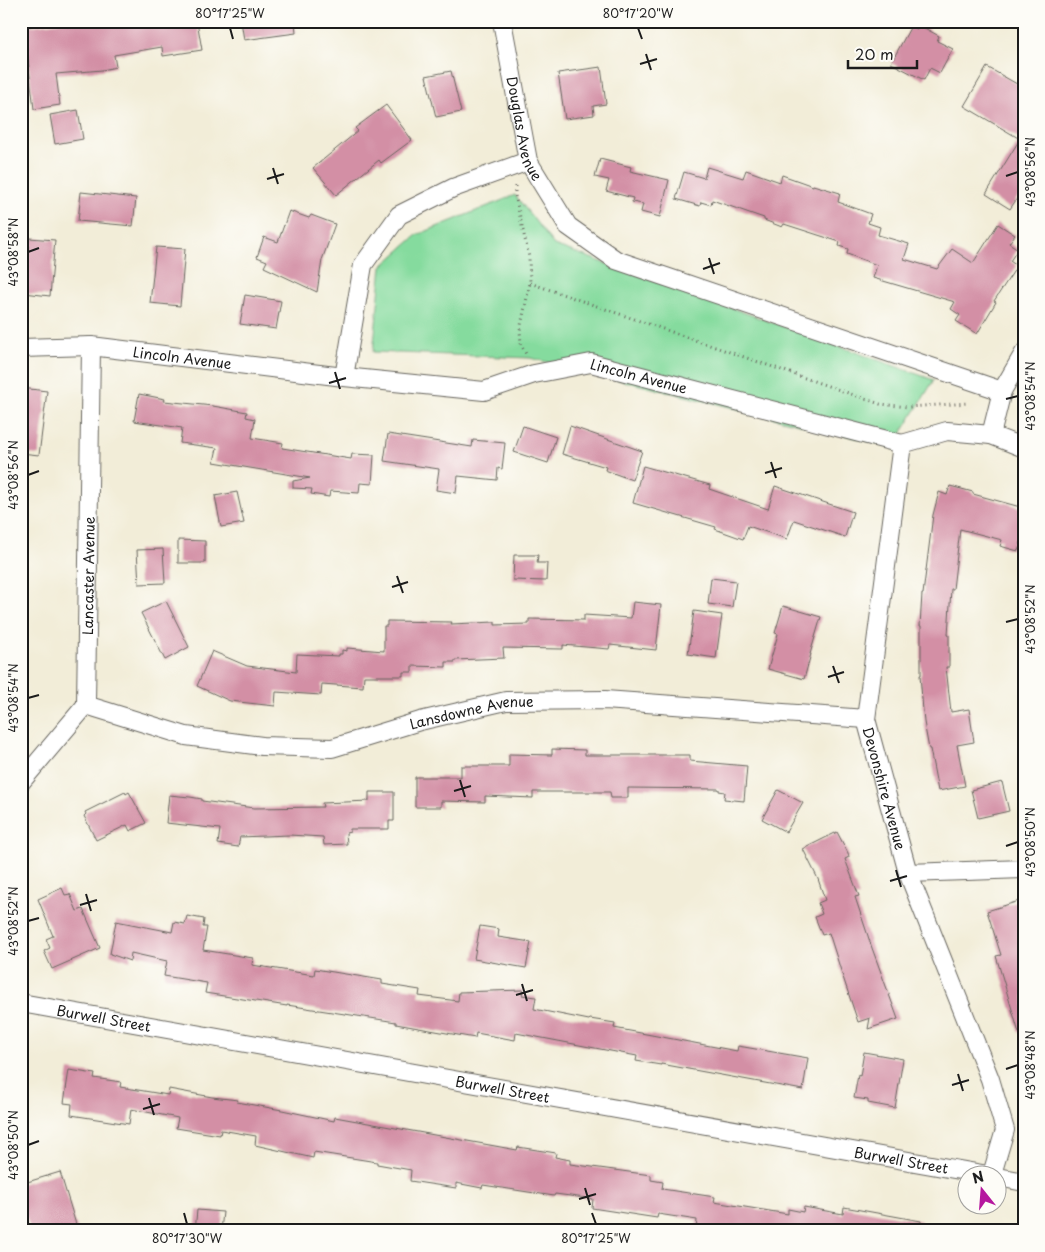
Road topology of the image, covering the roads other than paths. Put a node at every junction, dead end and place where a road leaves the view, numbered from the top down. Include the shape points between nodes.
1 (502, 21) edge
2 (522, 163) junction
3 (91, 346) junction
4 (21, 348) edge
5 (1024, 353) edge
6 (344, 377) junction
7 (1000, 397) junction
8 (991, 435) junction
9 (902, 444) junction
10 (1024, 448) edge
11 (86, 705) junction
12 (866, 719) junction
13 (21, 782) edge
14 (1024, 868) edge
15 (908, 873) junction
16 (21, 1003) edge
17 (995, 1164) edge
18 (958, 1170) edge
19 (1008, 1179) edge
20 (1024, 1182) edge

1 - 2 street, Douglas Avenue
2 - 6 street via 453,188 399,215 363,265
2 - 7 street, Douglas Avenue via 568,226 616,260
3 - 4 street, Lincoln Avenue
3 - 6 street, Lincoln Avenue
3 - 11 street, Lancaster Avenue
5 - 7 street
6 - 9 street, Lincoln Avenue via 484,391 534,374 591,363
7 - 8 street
8 - 9 street via 946,431
8 - 10 street
9 - 12 street, Devonshire Avenue
11 - 12 street, Lansdowne Avenue via 186,736 262,746 332,748 420,721 506,701 605,700
11 - 13 street
12 - 15 street, Devonshire Avenue
14 - 15 street
15 - 17 street, Devonshire Avenue via 990,1079 1005,1130
16 - 18 street, Burwell Street
19 - 20 street

